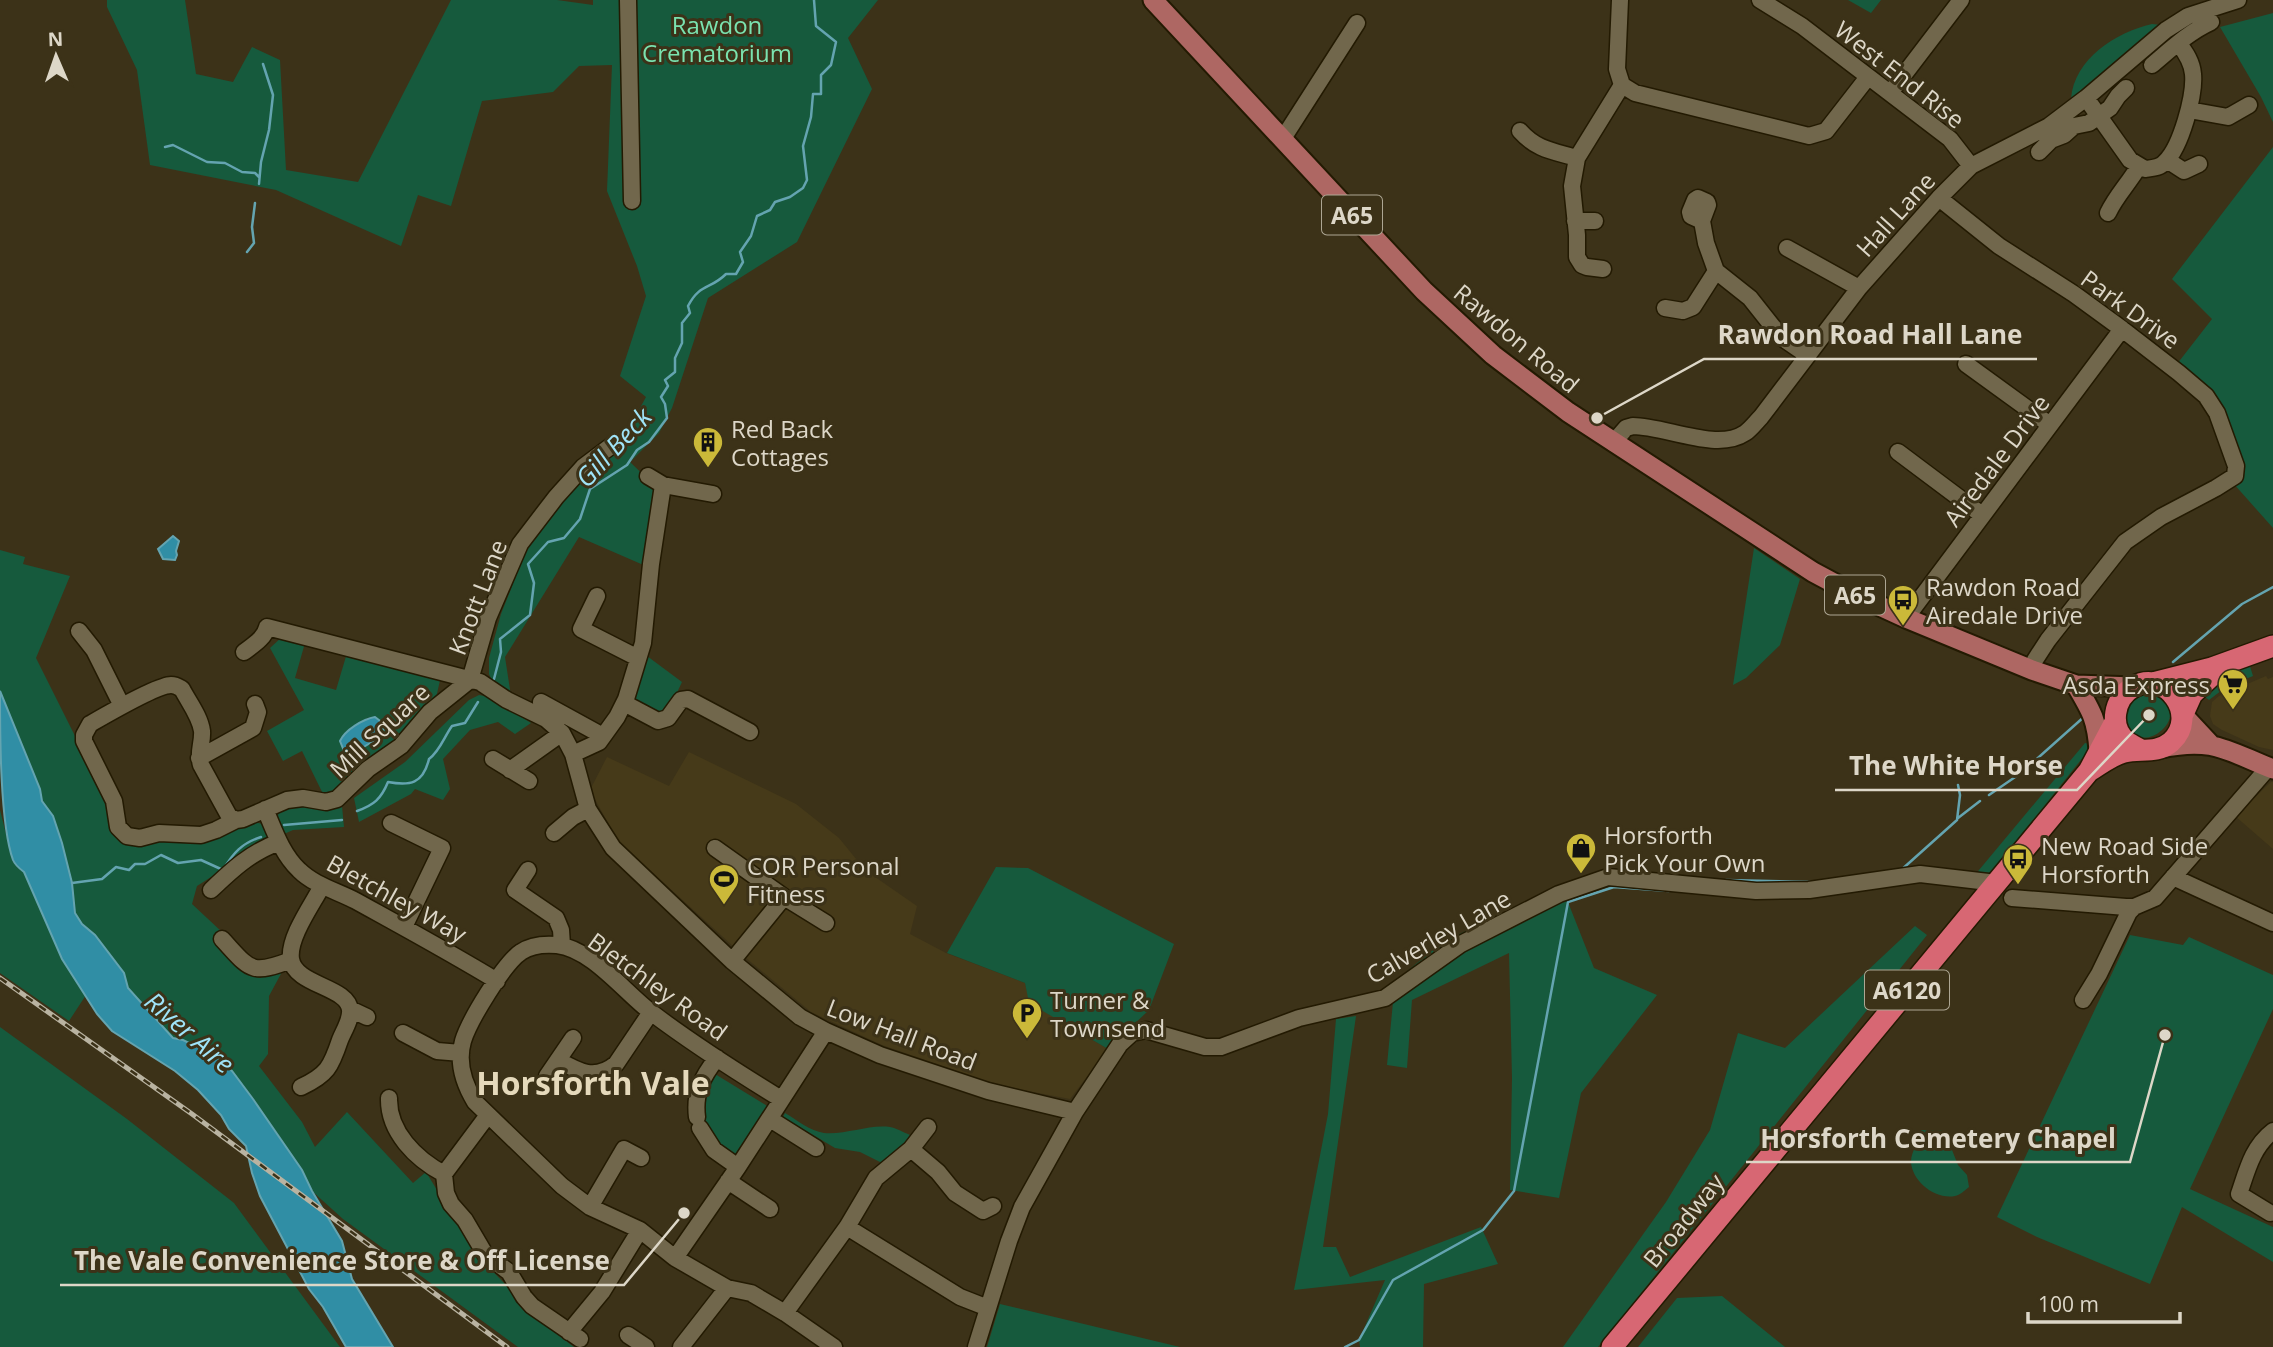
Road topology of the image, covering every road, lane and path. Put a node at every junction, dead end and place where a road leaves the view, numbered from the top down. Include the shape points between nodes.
1 (628, 0) edge
2 (1153, 0) edge
3 (1620, 0) edge
4 (1760, 0) edge
5 (1961, 0) edge
6 (2238, 0) edge
7 (2211, 22) dead end
8 (1357, 23) dead end
9 (2179, 44) junction
10 (2152, 65) dead end
11 (1868, 77) junction
12 (1622, 85) junction
13 (2126, 89) dead end
14 (1890, 93) junction
15 (2086, 98) junction
16 (2249, 105) dead end
17 (2189, 110) junction
18 (2098, 115) junction
19 (1520, 131) dead end
20 (1282, 140) junction
21 (2039, 152) dead end
22 (1577, 158) junction
23 (2199, 163) dead end
24 (1971, 166) junction
25 (2139, 166) junction
26 (2179, 169) junction
27 (1939, 198) junction
28 (632, 201) dead end
29 (2108, 213) dead end
30 (1575, 221) junction
31 (1595, 221) dead end
32 (1702, 221) dead end
33 (1787, 248) dead end
34 (1603, 269) dead end
35 (1716, 271) junction
36 (1859, 288) junction
37 (1665, 308) dead end
38 (2122, 329) junction
39 (1807, 355) junction
40 (1966, 364) dead end
41 (2050, 425) junction
42 (615, 443) dead end
43 (1613, 443) junction
44 (1898, 452) dead end
45 (648, 476) dead end
46 (663, 485) junction
47 (713, 495) dead end
48 (1982, 515) junction
49 (597, 596) dead end
50 (1906, 618) junction
51 (79, 631) dead end
52 (2273, 646) edge
53 (244, 652) dead end
54 (638, 659) junction
55 (2225, 663) junction
56 (2032, 670) junction
57 (470, 680) junction
58 (2076, 685) junction
59 (2144, 685) junction
60 (541, 702) dead end
61 (624, 703) junction
62 (255, 704) dead end
63 (122, 706) junction
64 (2183, 715) junction
65 (2115, 718) junction
66 (750, 732) dead end
67 (562, 733) junction
68 (603, 736) junction
69 (2210, 744) junction
70 (2151, 749) junction
71 (2099, 751) junction
72 (573, 754) junction
73 (199, 758) junction
74 (493, 759) dead end
75 (2271, 769) edge
76 (510, 770) junction
77 (2090, 771) junction
78 (529, 781) dead end
79 (265, 809) junction
80 (588, 809) junction
81 (236, 820) junction
82 (391, 824) dead end
83 (554, 832) dead end
84 (279, 842) junction
85 (715, 848) dead end
86 (528, 870) dead end
87 (2173, 877) junction
88 (1997, 883) junction
89 (322, 886) junction
90 (211, 890) dead end
91 (784, 897) junction
92 (2012, 898) dead end
93 (2134, 907) junction
94 (826, 923) dead end
95 (2273, 923) edge
96 (404, 927) junction
97 (222, 939) dead end
98 (562, 945) junction
99 (291, 960) junction
100 (732, 961) junction
101 (497, 981) junction
102 (2083, 1000) dead end
103 (350, 1009) junction
104 (651, 1012) junction
105 (367, 1017) dead end
106 (826, 1031) junction
107 (403, 1034) dead end
108 (572, 1038) dead end
109 (461, 1053) junction
110 (717, 1058) junction
111 (558, 1060) junction
112 (547, 1076) dead end
113 (301, 1087) dead end
114 (389, 1098) dead end
115 (781, 1099) junction
116 (1075, 1112) junction
117 (488, 1115) junction
118 (770, 1119) junction
119 (928, 1127) dead end
120 (2273, 1131) edge
121 (816, 1148) dead end
122 (911, 1149) junction
123 (641, 1158) dead end
124 (444, 1174) junction
125 (733, 1174) junction
126 (590, 1207) junction
127 (770, 1209) dead end
128 (2270, 1213) dead end
129 (847, 1227) junction
130 (981, 1228) dead end
131 (640, 1230) junction
132 (675, 1258) junction
133 (727, 1288) junction
134 (988, 1308) junction
135 (785, 1313) junction
136 (628, 1335) dead end
137 (646, 1347) edge
138 (681, 1347) edge
139 (834, 1347) edge
140 (976, 1347) edge
141 (1612, 1347) edge

1 - 28 street
2 - 20 main road, Rawdon Road / A65
3 - 12 street via 1617,69
4 - 11 street, West End Rise
5 - 14 street
6 - 15 street, Hall Lane via 2188,16 2166,30
7 - 9 street
8 - 20 street
9 - 10 street
9 - 17 street via 2193,74
11 - 12 street via 1826,131 1809,136 1635,93
11 - 14 street, West End Rise
12 - 22 street
13 - 18 street
14 - 24 street, West End Rise via 1950,139
15 - 18 street
15 - 24 street, Hall Lane via 2049,126
16 - 17 street via 2228,117
17 - 26 street
18 - 21 street via 2057,136
18 - 25 street
19 - 22 street via 1539,148
20 - 43 main road, Rawdon Road / A65 via 1464,330
22 - 30 street via 1572,186
23 - 26 street via 2188,170
24 - 27 street, Hall Lane
25 - 26 street
25 - 29 street
27 - 36 street, Hall Lane
27 - 38 street, Park Drive via 1999,246
30 - 31 street
30 - 34 street via 1578,261
32 - 35 street
33 - 36 street
35 - 37 street via 1689,310
35 - 39 street via 1750,298 1781,337
36 - 39 street, Hall Lane
38 - 41 street, Airedale Drive
38 - 56 street, Park Drive via 2206,396 2224,430 2235,476 2125,542 2048,640
39 - 43 street, Hall Lane via 1740,436 1717,439 1633,426
40 - 41 street
41 - 48 street, Airedale Drive
42 - 57 street, Knott Lane via 583,467 520,544 488,618
43 - 50 main road, Rawdon Road / A65 via 1813,572
44 - 48 street
45 - 46 street
46 - 47 street
46 - 54 street
48 - 50 street, Airedale Drive
49 - 54 street via 581,629
50 - 56 main road, Rawdon Road / A65
51 - 63 street via 94,650
52 - 55 highway
53 - 57 street, Low Hall Road via 261,639 267,627
54 - 61 street
55 - 59 highway
55 - 64 highway via 2192,694
56 - 58 main road, Rawdon Road / A65
57 - 67 street, Low Hall Road via 547,719
57 - 79 street, Mill Square via 337,799 295,799
58 - 59 main road, Rawdon Road / A65
58 - 65 main road, Rawdon Road / A65
58 - 71 main road via 2093,713
59 - 64 highway via 2174,694
59 - 65 highway via 2122,697
60 - 68 street
61 - 66 street via 658,721 688,699
61 - 68 street
62 - 73 street via 258,712 253,728
63 - 73 street, Mill Square via 167,685 182,689 200,724
63 - 81 street, Mill Square via 90,724 84,741 114,801 122,832 133,838 159,833 194,835
64 - 69 main road
64 - 70 highway via 2170,743
65 - 70 highway via 2128,743
65 - 71 highway, A6120
67 - 72 street, Low Hall Road
67 - 76 street
68 - 72 street
69 - 70 main road
69 - 75 main road
70 - 77 highway, A6120 via 2126,751
71 - 77 highway, A6120
72 - 80 street, Low Hall Road
73 - 81 street, Mill Square via 223,809
74 - 76 street
75 - 87 street
76 - 78 street
77 - 88 highway, Broadway / A6120
79 - 81 street, Mill Square
79 - 84 street, Bletchley Way
80 - 83 street
80 - 100 street, Low Hall Road via 613,848
82 - 96 street via 442,848
84 - 89 street, Bletchley Way via 299,870
84 - 90 street via 258,850
85 - 91 street
86 - 98 street via 515,890 556,918
87 - 93 street via 2155,898
87 - 95 street
88 - 116 street, Calverley Lane via 1920,874 1809,890 1756,891 1608,877 1559,894 1461,944 1385,998 1299,1018 1221,1047 1205,1047 1146,1030 1132,1033
88 - 141 highway, Broadway / A6120
89 - 96 street, Bletchley Way
89 - 99 street via 292,943
91 - 94 street
91 - 100 street
92 - 93 street
93 - 102 street
96 - 101 street, Bletchley Way
97 - 99 street via 255,969
98 - 101 street, Bletchley Road via 543,944 522,951
98 - 104 street, Bletchley Road via 588,957
99 - 103 street via 297,973 342,998
100 - 106 street, Low Hall Road via 800,1017
101 - 109 street, Bletchley Road via 468,1031
103 - 105 street
103 - 113 street via 328,1069
104 - 110 street, Bletchley Road
104 - 111 street via 610,1069 581,1073
106 - 115 street
106 - 116 street, Low Hall Road via 880,1055 977,1087
107 - 109 street via 437,1051
108 - 111 street
109 - 117 street, Bletchley Road via 465,1087
110 - 115 street, Bletchley Road
110 - 125 street via 700,1082 698,1123
111 - 112 street
114 - 124 street via 400,1137
115 - 118 street
116 - 134 street, Calverley Lane via 1022,1207
117 - 124 street
117 - 126 street, Bletchley Road
118 - 121 street
118 - 125 street
119 - 122 street
120 - 128 street via 2253,1154 2239,1194
122 - 129 street via 876,1178
122 - 130 street via 955,1193 988,1208
123 - 126 street via 624,1149
124 - 131 street via 451,1205 485,1254 509,1272 533,1306 574,1335
125 - 127 street
125 - 132 street
126 - 131 street, Bletchley Road
129 - 134 street via 960,1297
129 - 135 street
131 - 132 street, Bletchley Road
132 - 133 street, Bletchley Road
133 - 135 street, Bletchley Road via 751,1293
133 - 138 street
134 - 140 street, Calverley Lane
135 - 139 street, Bletchley Road
136 - 137 street

